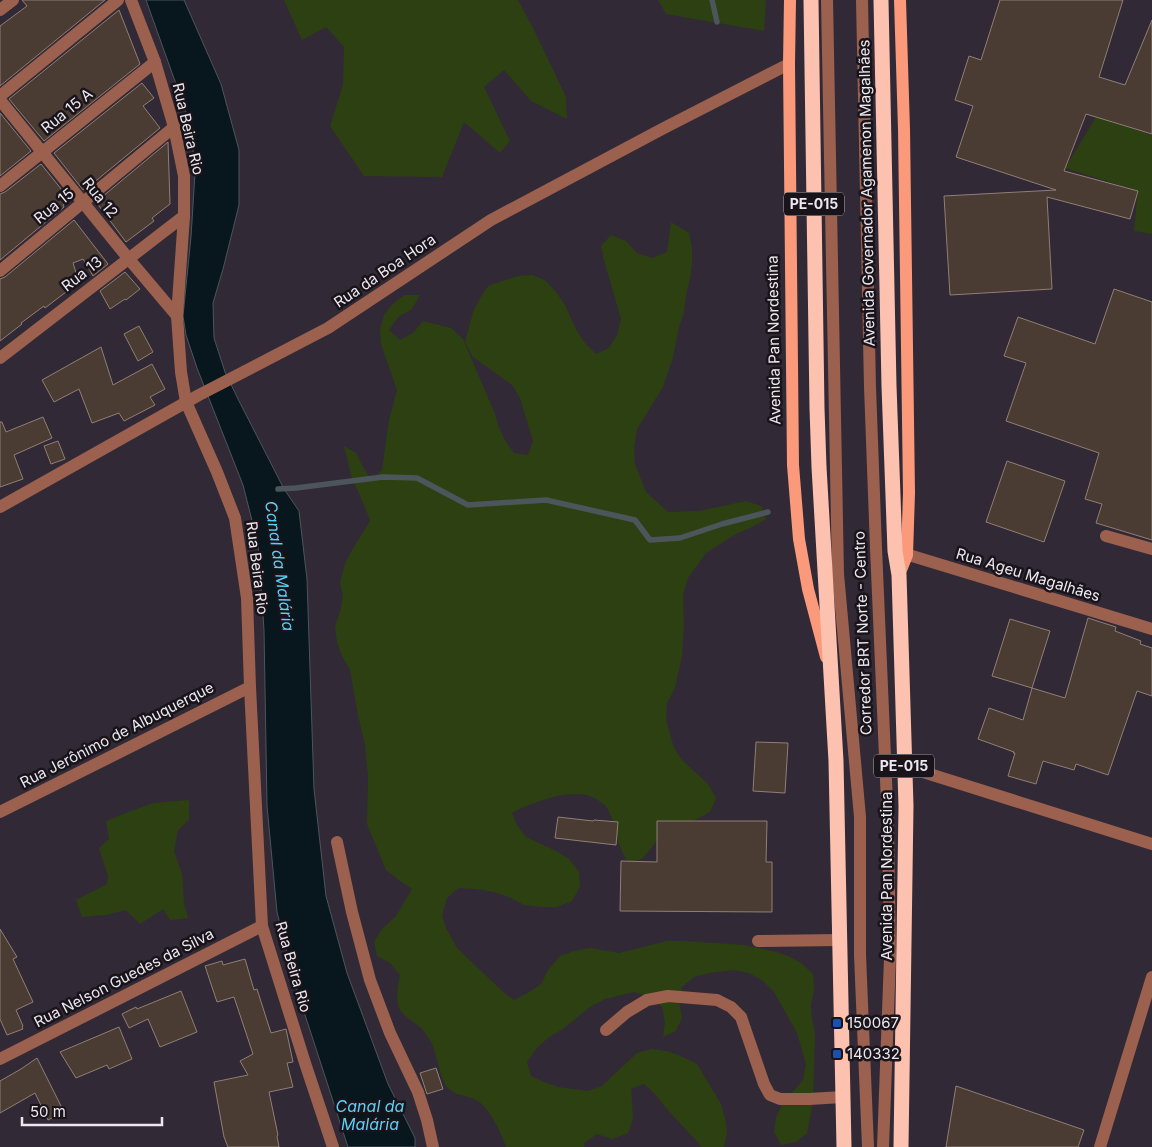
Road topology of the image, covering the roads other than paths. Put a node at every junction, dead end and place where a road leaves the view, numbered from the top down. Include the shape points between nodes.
1 (13, 0) edge
2 (118, 0) edge
3 (131, 0) edge
4 (790, 0) edge
5 (811, 0) edge
6 (827, 0) edge
7 (862, 0) edge
8 (880, 0) edge
9 (900, 0) edge
10 (0, 10) edge
11 (155, 62) junction
12 (789, 64) junction
13 (0, 96) edge
14 (0, 100) edge
15 (174, 127) junction
16 (42, 152) junction
17 (0, 186) edge
18 (83, 203) junction
19 (184, 216) junction
20 (128, 258) junction
21 (0, 271) edge
22 (177, 316) junction
23 (0, 358) edge
24 (889, 386) joint
25 (186, 402) junction
26 (0, 507) edge
27 (1106, 536) dead end
28 (1152, 549) edge
29 (901, 553) junction
30 (1152, 629) edge
31 (830, 675) junction
32 (250, 687) junction
33 (904, 766) junction
34 (0, 812) edge
35 (337, 842) dead end
36 (1152, 844) edge
37 (262, 926) junction
38 (758, 940) dead end
39 (840, 940) junction
40 (1152, 977) edge
41 (606, 1030) dead end
42 (0, 1059) edge
43 (843, 1098) junction
44 (333, 1147) edge
45 (433, 1147) edge
46 (844, 1147) edge
47 (868, 1147) edge
48 (883, 1147) edge
49 (901, 1147) edge
50 (1100, 1147) edge

1 - 10 street
2 - 13 street
3 - 11 street, Rua Beira Rio
4 - 12 main road, Avenida Pan Nordestina
5 - 31 highway, Avenida Pan Nordestina / PE-015 via 817,408
6 - 47 street, Corredor BRT Norte - Centro via 838,574 860,817 860,955
7 - 48 street, Corredor BRT Norte - Centro via 870,387 888,826 890,958
8 - 24 highway, Avenida Governador Agamenon Magalhães / PE-015
9 - 29 main road, Avenida Pan Nordestina via 908,493
11 - 15 street, Rua Beira Rio
11 - 16 street, Rua 15 A
12 - 25 street, Rua da Boa Hora via 491,220 328,328
12 - 31 main road, Avenida Pan Nordestina via 793,465 799,539
14 - 16 street, Rua 12
15 - 18 street, Rua 15
15 - 19 street, Rua Beira Rio via 184,176
16 - 17 street, Rua 15 A
16 - 18 street, Rua 12
18 - 20 street, Rua 12
18 - 21 street, Rua 15
19 - 20 street, Rua 13
19 - 22 street, Rua Beira Rio
20 - 22 street, Rua 12
20 - 23 street, Rua 13
22 - 25 street, Rua Beira Rio
24 - 29 highway, Avenida Pan Nordestina / PE-015
25 - 26 street, Rua da Boa Hora
25 - 32 street, Rua Beira Rio via 235,518 247,598
27 - 28 street
29 - 30 street, Rua Ageu Magalhães
29 - 33 highway, Avenida Pan Nordestina / PE-015
31 - 39 highway, Avenida Pan Nordestina / PE-015
32 - 34 street, Rua Jerônimo de Albuquerque
32 - 37 street, Rua Beira Rio
33 - 36 street
33 - 49 highway, Avenida Pan Nordestina / PE-015
35 - 45 street via 370,980 418,1092
37 - 42 street, Rua Nelson Guedes da Silva
37 - 44 street, Rua Beira Rio
38 - 39 street
39 - 43 highway, Avenida Pan Nordestina / PE-015
40 - 50 street
41 - 43 street via 647,1000 668,996 717,1000 731,1007 741,1018 770,1095 780,1099
43 - 46 highway, Avenida Pan Nordestina / PE-015

